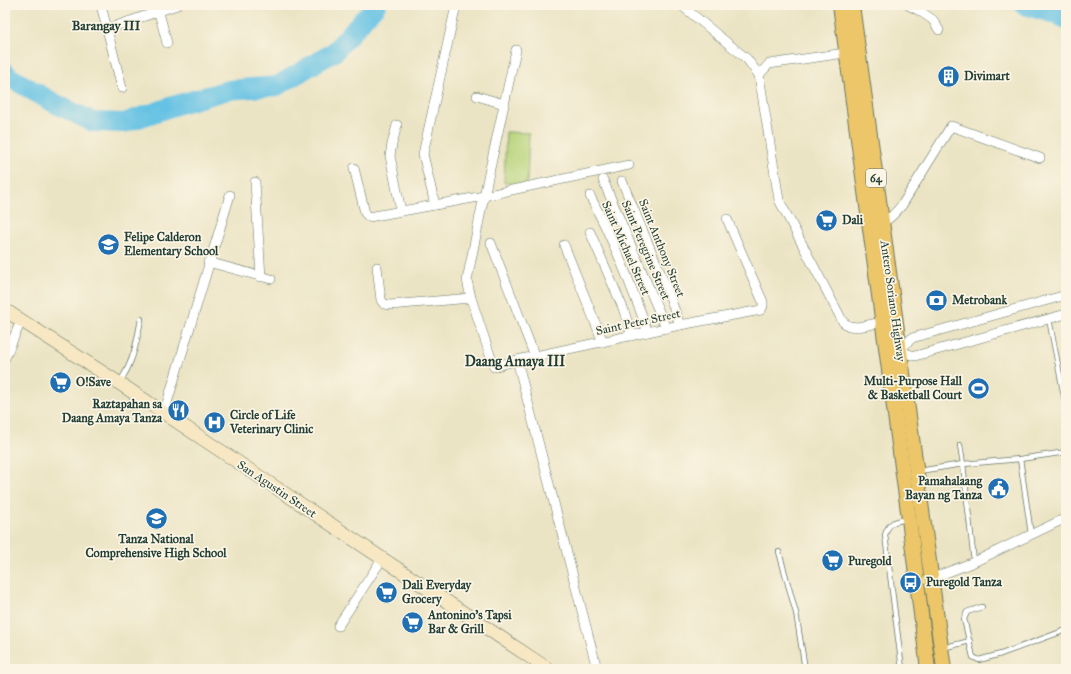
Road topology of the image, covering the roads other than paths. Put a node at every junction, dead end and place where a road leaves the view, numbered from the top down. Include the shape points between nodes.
1 (101, 5) edge
2 (177, 5) edge
3 (681, 5) edge
4 (840, 5) edge
5 (852, 5) edge
6 (908, 5) edge
7 (158, 8) edge
8 (455, 10) dead end
9 (107, 29) junction
10 (938, 30) dead end
11 (168, 43) dead end
12 (516, 50) dead end
13 (853, 52) junction
14 (759, 76) junction
15 (122, 88) dead end
16 (478, 96) dead end
17 (504, 104) junction
18 (397, 125) dead end
19 (1040, 158) dead end
20 (630, 165) dead end
21 (354, 168) dead end
22 (603, 180) dead end
23 (622, 181) dead end
24 (255, 182) dead end
25 (230, 195) dead end
26 (484, 196) junction
27 (590, 196) dead end
28 (435, 205) junction
29 (401, 211) junction
30 (726, 219) dead end
31 (876, 224) junction
32 (590, 232) dead end
33 (490, 243) dead end
34 (564, 245) dead end
35 (208, 262) junction
36 (377, 267) dead end
37 (261, 277) junction
38 (271, 279) dead end
39 (1066, 295) edge
40 (471, 298) junction
41 (5, 310) edge
42 (1066, 314) edge
43 (141, 319) dead end
44 (1049, 319) junction
45 (21, 321) junction
46 (888, 321) junction
47 (680, 325) junction
48 (666, 328) junction
49 (647, 332) junction
50 (632, 336) junction
51 (603, 342) junction
52 (893, 352) junction
53 (534, 356) junction
54 (5, 358) edge
55 (517, 360) junction
56 (119, 383) junction
57 (1066, 406) edge
58 (164, 413) junction
59 (960, 445) dead end
60 (1066, 452) edge
61 (1020, 459) junction
62 (963, 464) junction
63 (916, 472) junction
64 (916, 518) junction
65 (1066, 518) edge
66 (1031, 534) junction
67 (779, 552) dead end
68 (382, 559) junction
69 (974, 562) junction
70 (931, 578) junction
71 (917, 583) junction
72 (982, 607) dead end
73 (338, 626) dead end
74 (1066, 630) edge
75 (970, 641) junction
76 (941, 648) junction
77 (548, 669) edge
78 (597, 669) edge
79 (805, 669) edge
80 (902, 669) edge
81 (928, 669) edge
82 (944, 669) edge

1 - 9 street
2 - 7 street
3 - 14 street via 746,59
4 - 13 main road, Antero Soriano Highway / 64
5 - 13 main road, Antero Soriano Highway / 64
6 - 10 street via 933,20
7 - 9 street
7 - 11 street
8 - 28 street via 423,154
9 - 15 street
12 - 17 street
13 - 14 street via 769,64
13 - 31 main road, Antero Soriano Highway / 64
14 - 46 street via 779,200 843,322 858,327
16 - 17 street
17 - 26 street
18 - 29 street via 390,156
19 - 31 street via 951,126 902,205 893,215
20 - 26 street
21 - 29 street via 365,213 369,217
22 - 48 street, Saint Peregrine Street
23 - 47 street, Saint Anthony Street
24 - 37 street
25 - 35 street
26 - 28 street
26 - 40 street via 467,280
27 - 49 street, Saint Michael Street via 607,229
28 - 29 street
30 - 47 street, Saint Peter Street via 756,284 763,306 761,310
31 - 46 main road, Antero Soriano Highway / 64
32 - 50 street via 623,308
33 - 53 street
34 - 51 street
35 - 37 street
35 - 58 street
36 - 40 street via 381,300 384,304
37 - 38 street
39 - 52 street via 912,338
40 - 55 street, Saint Peter Street via 494,367
41 - 45 main road, San Agustin Street
42 - 44 street
43 - 56 lane via 133,357
44 - 52 street via 915,356
44 - 57 lane
45 - 54 street
45 - 56 main road, San Agustin Street
46 - 52 main road, Antero Soriano Highway / 64
47 - 48 street, Saint Peter Street
48 - 49 street, Saint Peter Street
49 - 50 street, Saint Peter Street
50 - 51 street, Saint Peter Street
51 - 53 street, Saint Peter Street
52 - 63 main road, Antero Soriano Highway / 64
52 - 64 main road, Antero Soriano Highway / 64
53 - 55 street, Saint Peter Street
55 - 78 street
56 - 58 main road, San Agustin Street
58 - 68 main road, San Agustin Street
59 - 62 lane
60 - 61 lane
61 - 62 lane
61 - 66 lane
62 - 63 lane
62 - 69 lane
63 - 64 main road, Antero Soriano Highway / 64
64 - 70 main road, Antero Soriano Highway / 64
64 - 71 main road, Antero Soriano Highway / 64
64 - 80 lane via 894,522 886,529 885,535
65 - 66 street
66 - 69 street
67 - 79 lane via 796,613
68 - 73 street
68 - 77 main road, San Agustin Street
69 - 70 street
70 - 71 street
70 - 76 main road, Antero Soriano Highway / 64
71 - 81 main road, Antero Soriano Highway / 64
72 - 75 lane via 967,612 964,619
74 - 75 lane via 979,660 973,657
75 - 76 lane
76 - 82 main road, Antero Soriano Highway / 64

